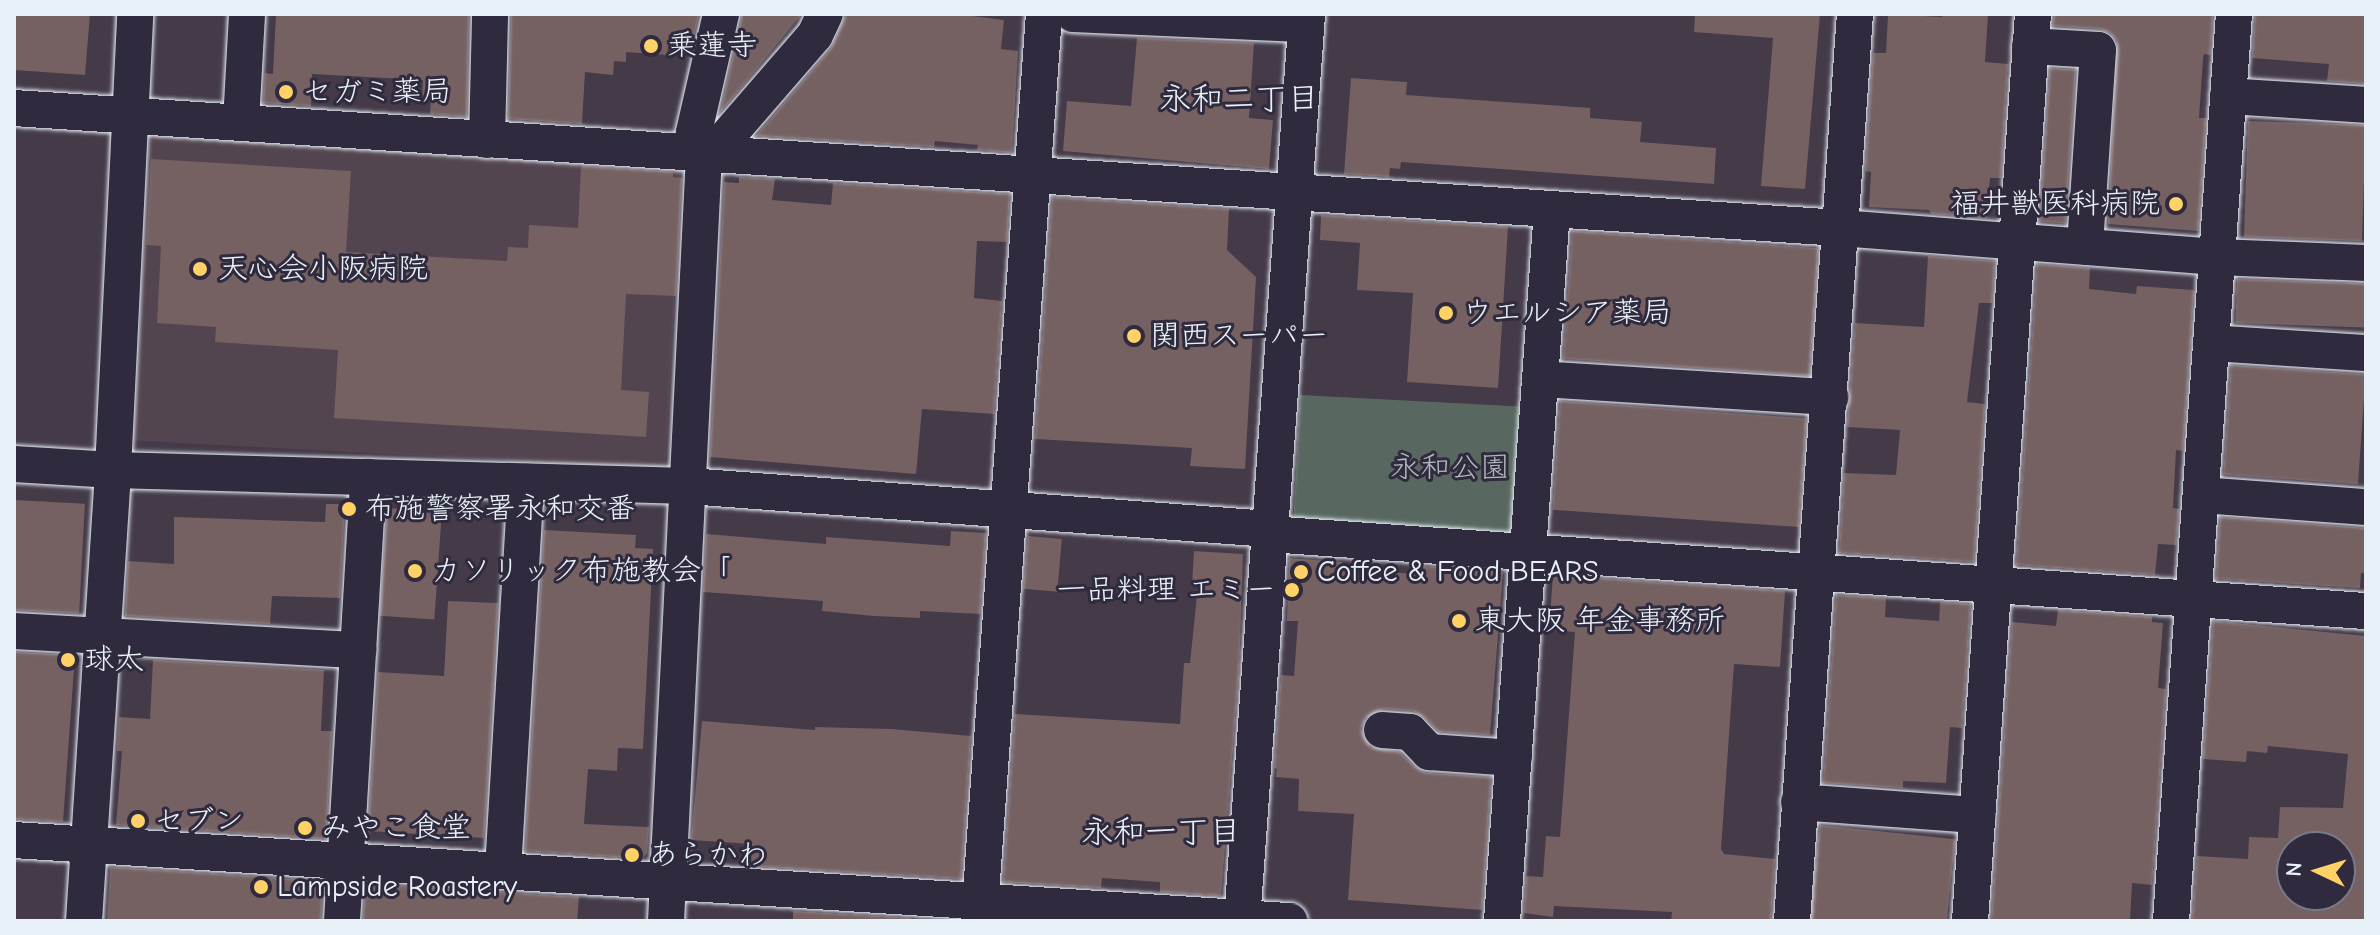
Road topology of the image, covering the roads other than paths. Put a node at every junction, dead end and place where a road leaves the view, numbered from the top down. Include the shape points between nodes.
1 (135, 14) edge
2 (247, 14) edge
3 (490, 14) edge
4 (721, 14) edge
5 (825, 14) edge
6 (1044, 14) edge
7 (1073, 14) edge
8 (1855, 14) edge
9 (2234, 14) edge
10 (1306, 19) edge
11 (2032, 30) edge
12 (2228, 96) junction
13 (2366, 105) edge
14 (14, 108) edge
15 (129, 116) junction
16 (241, 122) junction
17 (487, 140) junction
18 (708, 154) junction
19 (1031, 174) junction
20 (1292, 192) junction
21 (1552, 210) junction
22 (1840, 228) junction
23 (2018, 242) junction
24 (2085, 247) junction
25 (2217, 257) junction
26 (2366, 263) edge
27 (2211, 343) junction
28 (2366, 353) edge
29 (1540, 379) junction
30 (1830, 397) junction
31 (14, 464) edge
32 (113, 470) junction
33 (368, 477) junction
34 (526, 482) junction
35 (688, 486) junction
36 (2202, 495) junction
37 (2366, 507) edge
38 (1008, 509) junction
39 (1269, 531) junction
40 (1529, 551) junction
41 (1816, 574) junction
42 (1994, 584) junction
43 (2194, 600) junction
44 (2366, 611) edge
45 (14, 631) edge
46 (103, 636) junction
47 (358, 650) junction
48 (1382, 730) dead end
49 (1514, 758) junction
50 (1799, 802) junction
51 (1978, 815) junction
52 (14, 840) edge
53 (89, 845) junction
54 (346, 859) junction
55 (503, 870) junction
56 (667, 880) junction
57 (980, 910) edge
58 (1242, 920) edge
59 (84, 921) edge
60 (342, 921) edge
61 (666, 921) edge
62 (1289, 921) edge
63 (1502, 921) edge
64 (1792, 921) edge
65 (1970, 921) edge
66 (2171, 921) edge

1 - 15 street
2 - 16 street
3 - 17 street
4 - 18 street via 694,132
5 - 18 street via 815,35
6 - 19 street
7 - 10 street
8 - 22 street
9 - 12 street
10 - 20 street
11 - 23 street
11 - 24 street via 2098,50
12 - 13 street
12 - 25 street
14 - 15 street
15 - 16 street
15 - 32 street
16 - 17 street
17 - 18 street
18 - 19 street
18 - 35 street
19 - 20 street
19 - 38 street
20 - 21 street
20 - 39 street
21 - 22 street
21 - 29 street
22 - 23 street
22 - 30 street
23 - 24 street
23 - 42 street
24 - 25 street
25 - 26 street
25 - 27 street
27 - 28 street
27 - 36 street
29 - 30 street
29 - 40 street
30 - 41 street
31 - 32 street
32 - 33 street
32 - 46 street
33 - 34 street
33 - 47 street
34 - 35 street
34 - 55 street
35 - 38 street
35 - 56 street
36 - 37 street
36 - 43 street
38 - 39 street
38 - 57 street
39 - 40 street
39 - 58 street
40 - 41 street
40 - 49 street
41 - 42 street
41 - 50 street
42 - 43 street
42 - 51 street
43 - 44 street
43 - 66 street
45 - 46 street
46 - 47 street
46 - 53 street
47 - 54 street
48 - 49 street via 1410,732 1429,752
49 - 63 street
50 - 51 street
50 - 64 street
51 - 65 street
52 - 53 street
53 - 54 street
53 - 59 street
54 - 55 street
54 - 60 street
55 - 56 street
56 - 57 street
56 - 61 street
57 - 58 street
58 - 62 street

